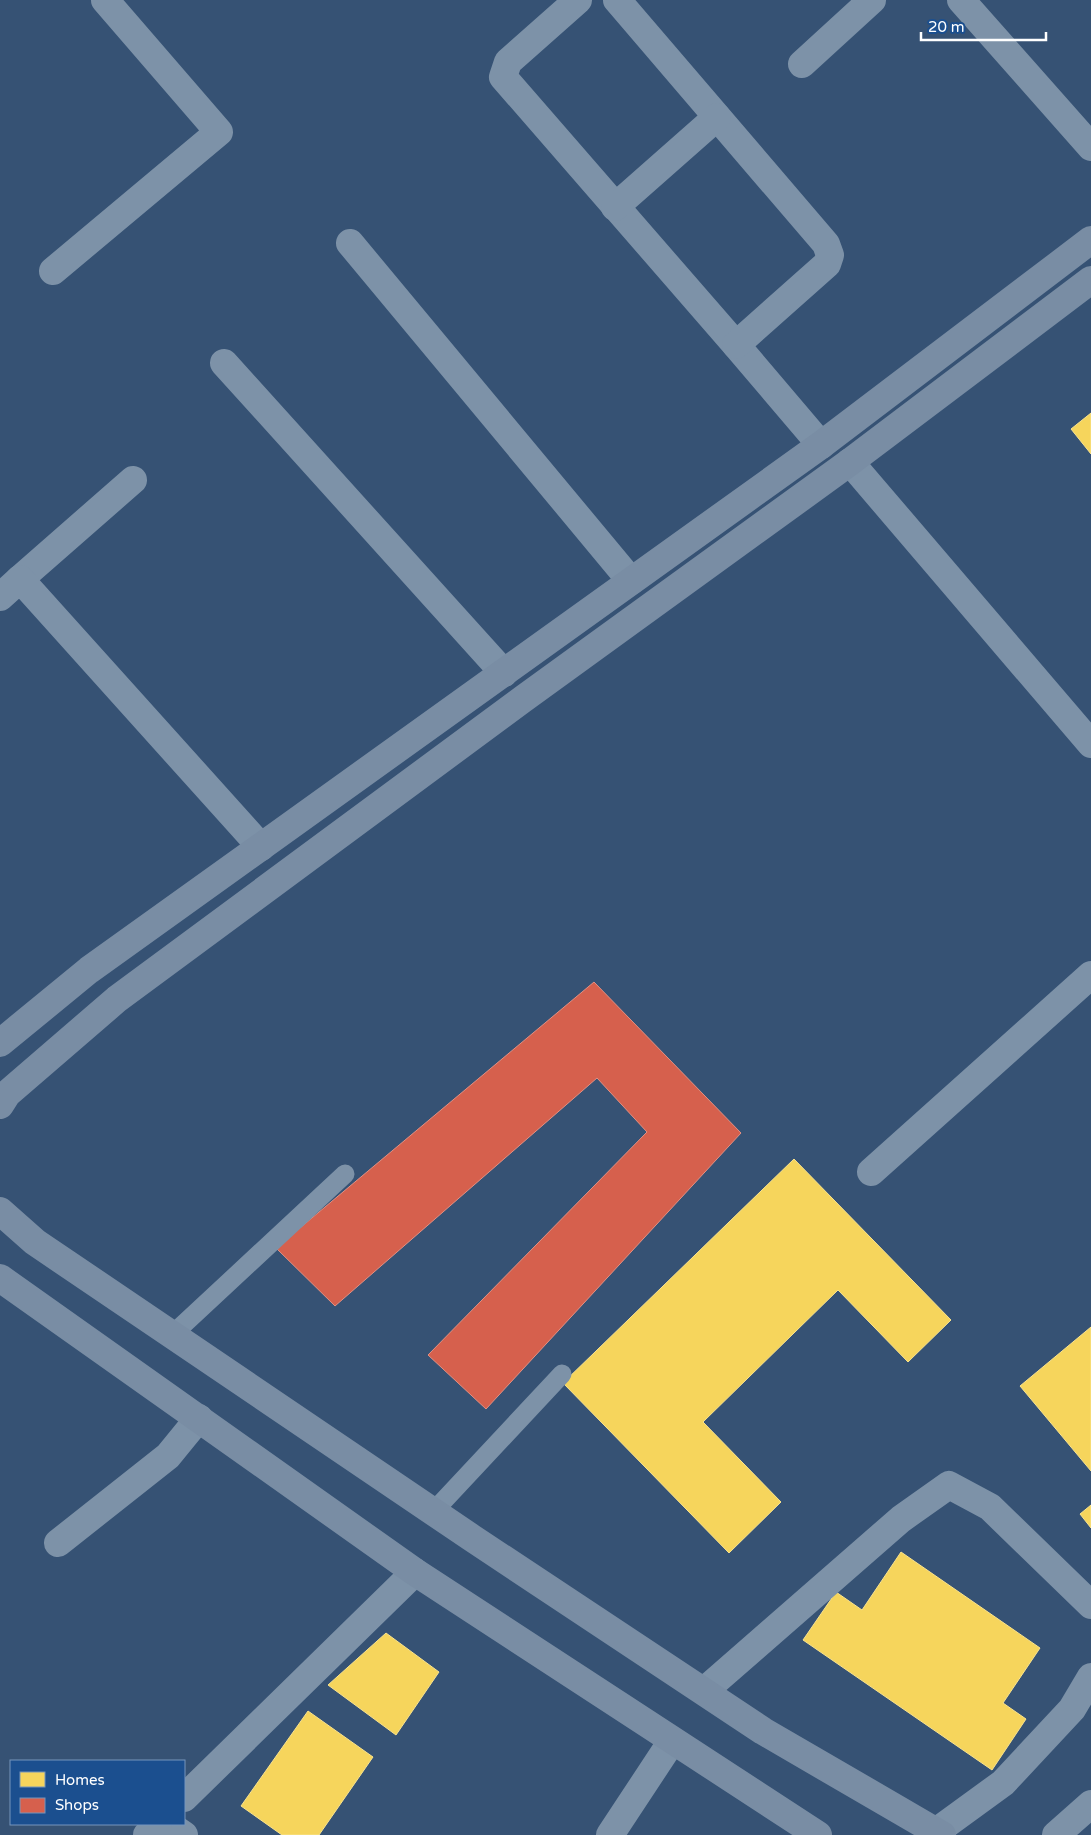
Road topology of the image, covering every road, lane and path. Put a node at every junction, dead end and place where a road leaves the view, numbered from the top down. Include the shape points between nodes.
1 (105, 0) edge
2 (578, 0) edge
3 (617, 0) edge
4 (872, 0) edge
5 (961, 0) edge
6 (802, 64) dead end
7 (717, 117) junction
8 (1091, 146) edge
9 (615, 207) junction
10 (1091, 240) edge
11 (350, 243) dead end
12 (53, 271) dead end
13 (1091, 280) edge
14 (736, 345) junction
15 (224, 363) dead end
16 (821, 446) junction
17 (850, 462) junction
18 (133, 480) dead end
19 (20, 579) junction
20 (631, 581) junction
21 (0, 597) edge
22 (504, 673) junction
23 (1091, 744) edge
24 (261, 847) junction
25 (1091, 975) edge
26 (0, 1043) edge
27 (0, 1105) edge
28 (871, 1172) dead end
29 (345, 1174) dead end
30 (0, 1211) edge
31 (0, 1278) edge
32 (172, 1335) junction
33 (562, 1374) dead end
34 (199, 1418) junction
35 (433, 1512) junction
36 (58, 1543) dead end
37 (415, 1572) junction
38 (1091, 1605) edge
39 (1091, 1677) edge
40 (704, 1691) junction
41 (672, 1741) junction
42 (185, 1797) edge
43 (1091, 1804) edge
44 (157, 1825) edge
45 (169, 1825) edge
46 (940, 1833) edge
47 (147, 1835) edge
48 (184, 1835) edge
49 (610, 1835) edge
50 (817, 1835) edge
51 (1056, 1835) edge

1 - 12 street via 219,132
2 - 9 street via 508,62 503,77
3 - 7 street
4 - 6 street
5 - 8 street
7 - 9 street
7 - 14 street via 826,244 830,256 827,264
9 - 14 street
10 - 16 main road
11 - 20 street
13 - 17 main road
14 - 16 street
15 - 22 street
16 - 20 main road
17 - 23 street
17 - 27 main road via 523,698 116,999 7,1094
18 - 19 street
19 - 21 street
19 - 24 street
20 - 22 main road
22 - 24 main road
24 - 26 main road via 89,970
25 - 28 street
29 - 32 lane
30 - 32 main road via 35,1242
31 - 34 main road
32 - 35 main road
33 - 35 lane
34 - 36 street via 168,1456
34 - 37 main road
35 - 40 main road
37 - 41 main road
37 - 42 street
38 - 40 street via 990,1507 949,1485 901,1519
39 - 46 street via 1072,1709 1003,1783
40 - 46 main road via 764,1731
41 - 49 street
41 - 50 main road
43 - 51 street
44 - 47 street
45 - 48 street

